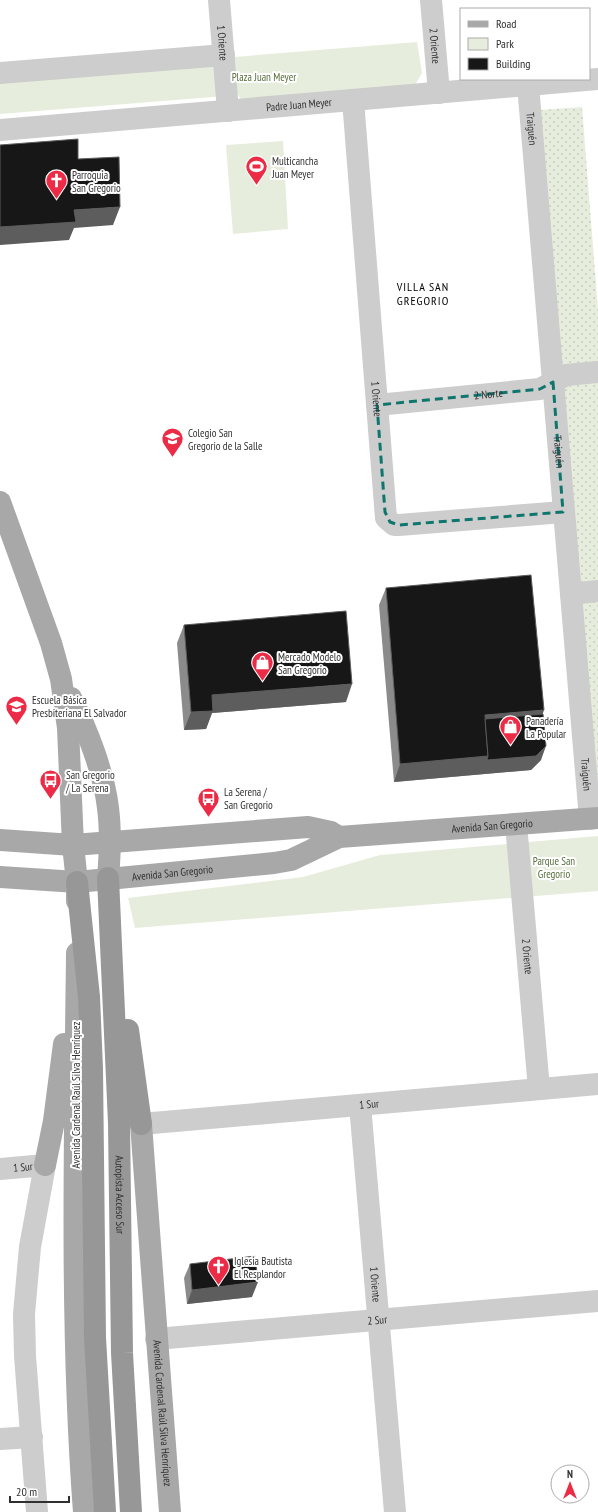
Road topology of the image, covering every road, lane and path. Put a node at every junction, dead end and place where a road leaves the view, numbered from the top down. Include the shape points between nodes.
1 (219, 0) edge
2 (431, 0) edge
3 (224, 55) junction
4 (0, 73) edge
5 (586, 80) edge
6 (528, 85) junction
7 (439, 93) junction
8 (353, 100) junction
9 (228, 110) junction
10 (0, 130) edge
11 (598, 372) edge
12 (553, 382) junction
13 (377, 405) junction
14 (1, 506) edge
15 (564, 512) junction
16 (598, 591) edge
17 (571, 594) junction
18 (61, 679) junction
19 (594, 818) edge
20 (516, 824) junction
21 (339, 837) junction
22 (0, 840) edge
23 (110, 842) junction
24 (73, 844) junction
25 (0, 877) edge
26 (108, 878) junction
27 (78, 882) junction
28 (112, 958) junction
29 (598, 1084) edge
30 (539, 1089) junction
31 (360, 1105) junction
32 (141, 1124) junction
33 (45, 1165) junction
34 (0, 1169) edge
35 (598, 1301) edge
36 (378, 1320) junction
37 (156, 1339) junction
38 (32, 1437) junction
39 (0, 1439) edge
40 (166, 1469) junction
41 (37, 1512) edge
42 (84, 1512) edge
43 (105, 1512) edge
44 (131, 1512) edge
45 (170, 1512) edge
46 (176, 1512) edge
47 (395, 1512) edge

1 - 3 street, 1 Oriente
2 - 7 street, 2 Oriente
3 - 4 street
3 - 9 street, 1 Oriente
5 - 6 street, Padre Juan Meyer
6 - 7 street, Padre Juan Meyer
6 - 12 street, Traiguén
7 - 8 street, Padre Juan Meyer
8 - 9 street, Padre Juan Meyer
8 - 13 street, 1 Oriente
9 - 10 street, Padre Juan Meyer
11 - 12 street, 2 Norte via 566,375
12 - 13 street, 2 Norte via 540,388
12 - 15 street, Traiguén
13 - 15 street, 1 Oriente via 385,512 386,518 394,525
14 - 18 main road, Avenida Cardenal Raúl Silva Henríquez via 51,643
15 - 17 street, Traiguén
16 - 17 street
17 - 19 street, Traiguén
18 - 23 main road, Avenida Cardenal Raúl Silva Henríquez via 83,725 101,777 108,806
18 - 24 main road, Avenida Cardenal Raúl Silva Henríquez via 68,728
19 - 20 main road, Avenida San Gregorio
20 - 21 main road, Avenida San Gregorio
20 - 30 street, 2 Oriente
21 - 23 main road, Avenida San Gregorio via 331,832 308,827
21 - 26 main road, Avenida San Gregorio via 291,860
22 - 24 main road, Avenida San Gregorio
23 - 24 main road, Avenida San Gregorio
23 - 26 main road, Avenida Cardenal Raúl Silva Henríquez
24 - 27 main road, Avenida Cardenal Raúl Silva Henríquez
25 - 27 main road, Avenida San Gregorio
26 - 27 main road, Avenida San Gregorio
26 - 28 highway, Autopista Acceso Sur
27 - 33 main road via 62,1064
27 - 42 main road, Avenida Cardenal Raúl Silva Henríquez via 76,1339
27 - 43 highway via 92,1062 95,1338
28 - 32 highway via 127,1028
28 - 44 highway, Autopista Acceso Sur via 119,1122 122,1353
29 - 30 street, 1 Sur
30 - 31 street, 1 Sur
31 - 32 street, 1 Sur
31 - 36 street, 1 Oriente
32 - 37 main road, Avenida Cardenal Raúl Silva Henríquez
33 - 34 street, 1 Sur
33 - 38 street via 30,1247 24,1307
35 - 36 street, 2 Sur
36 - 37 street, 2 Sur
36 - 47 street, 1 Oriente
37 - 40 main road, Avenida Cardenal Raúl Silva Henríquez
38 - 39 street
38 - 41 street
40 - 45 main road, Avenida Cardenal Raúl Silva Henríquez
40 - 46 main road

